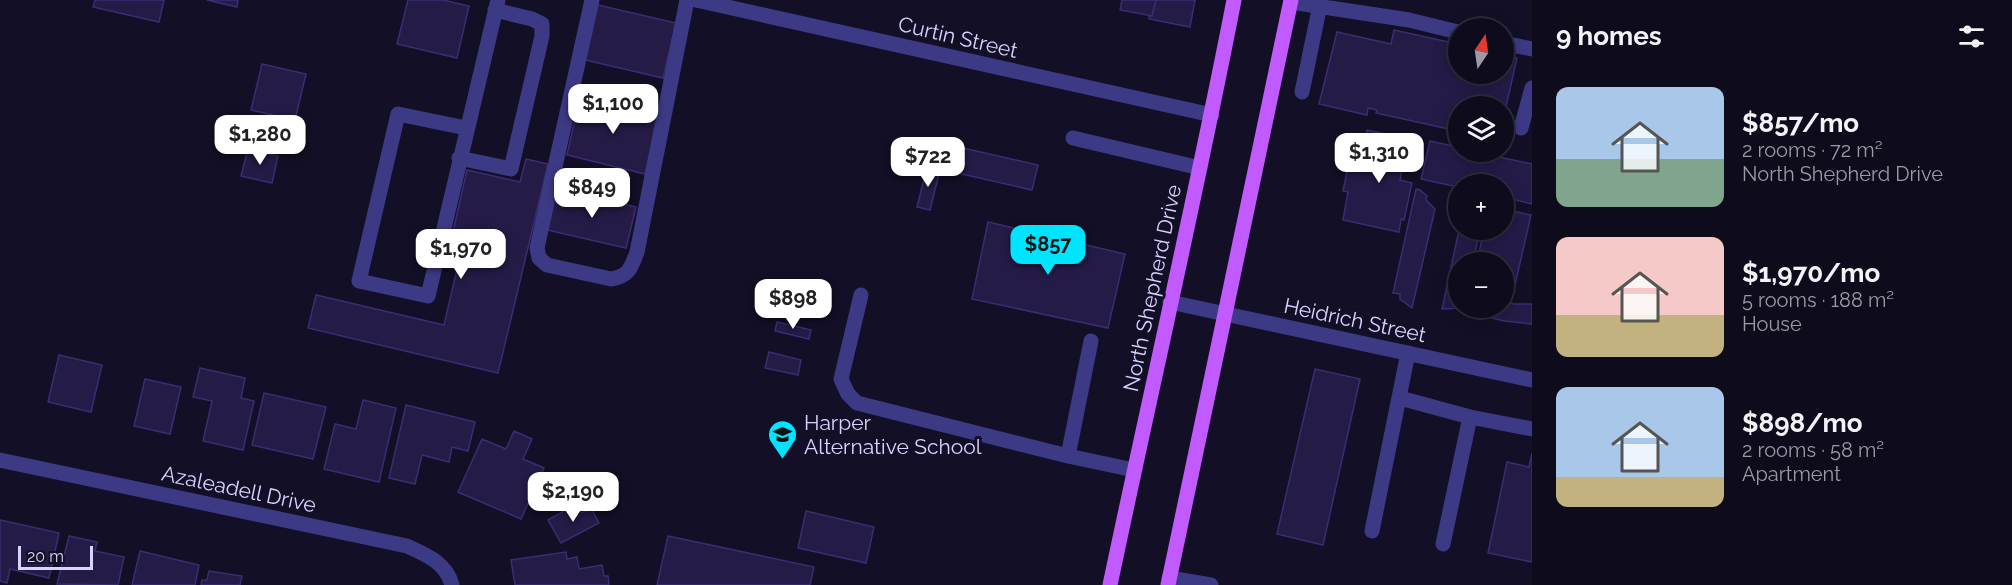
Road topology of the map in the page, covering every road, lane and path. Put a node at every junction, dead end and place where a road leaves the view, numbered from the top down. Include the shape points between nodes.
1 (592, 0) edge
2 (687, 0) edge
3 (696, 0) edge
4 (1234, 0) edge
5 (1291, 1) edge
6 (1321, 3) edge
7 (496, 5) edge
8 (1448, 30) edge
9 (1514, 45) edge
10 (1532, 49) edge
11 (1532, 88) edge
12 (1302, 92) dead end
13 (1212, 115) junction
14 (466, 128) junction
15 (1521, 128) dead end
16 (1073, 138) dead end
17 (459, 158) junction
18 (1200, 168) junction
19 (861, 295) dead end
20 (1170, 302) junction
21 (1225, 314) junction
22 (1091, 341) dead end
23 (1408, 353) junction
24 (1532, 380) edge
25 (1400, 398) junction
26 (1470, 417) junction
27 (1532, 429) edge
28 (1068, 456) junction
29 (0, 460) edge
30 (1134, 470) junction
31 (1372, 531) dead end
32 (1443, 544) dead end
33 (1169, 582) edge
34 (452, 585) edge
35 (1110, 585) edge
36 (1211, 585) edge

1 - 2 street via 537,248 539,258 547,265 611,279 622,278 632,267 637,252
3 - 13 street, Curtin Street
4 - 13 main road, North Shepherd Drive
5 - 6 street
5 - 21 main road
6 - 8 street
6 - 12 street
7 - 14 street
7 - 17 street via 542,24 514,158 511,169
9 - 10 street
11 - 15 street
13 - 18 main road, North Shepherd Drive
14 - 17 street
14 - 17 street via 398,114 359,281 428,296
16 - 18 street
18 - 20 main road, North Shepherd Drive
19 - 28 street via 841,379 857,402
20 - 21 street, Heidrich Street
20 - 30 main road, North Shepherd Drive
21 - 23 street, Heidrich Street
21 - 33 main road
22 - 28 street
23 - 24 street, Heidrich Street
23 - 25 street
25 - 26 street
25 - 31 street
26 - 27 street
26 - 32 street
28 - 30 street
29 - 34 street, Azaleadell Drive via 407,546 430,556 448,572
30 - 35 main road, North Shepherd Drive
33 - 36 street

